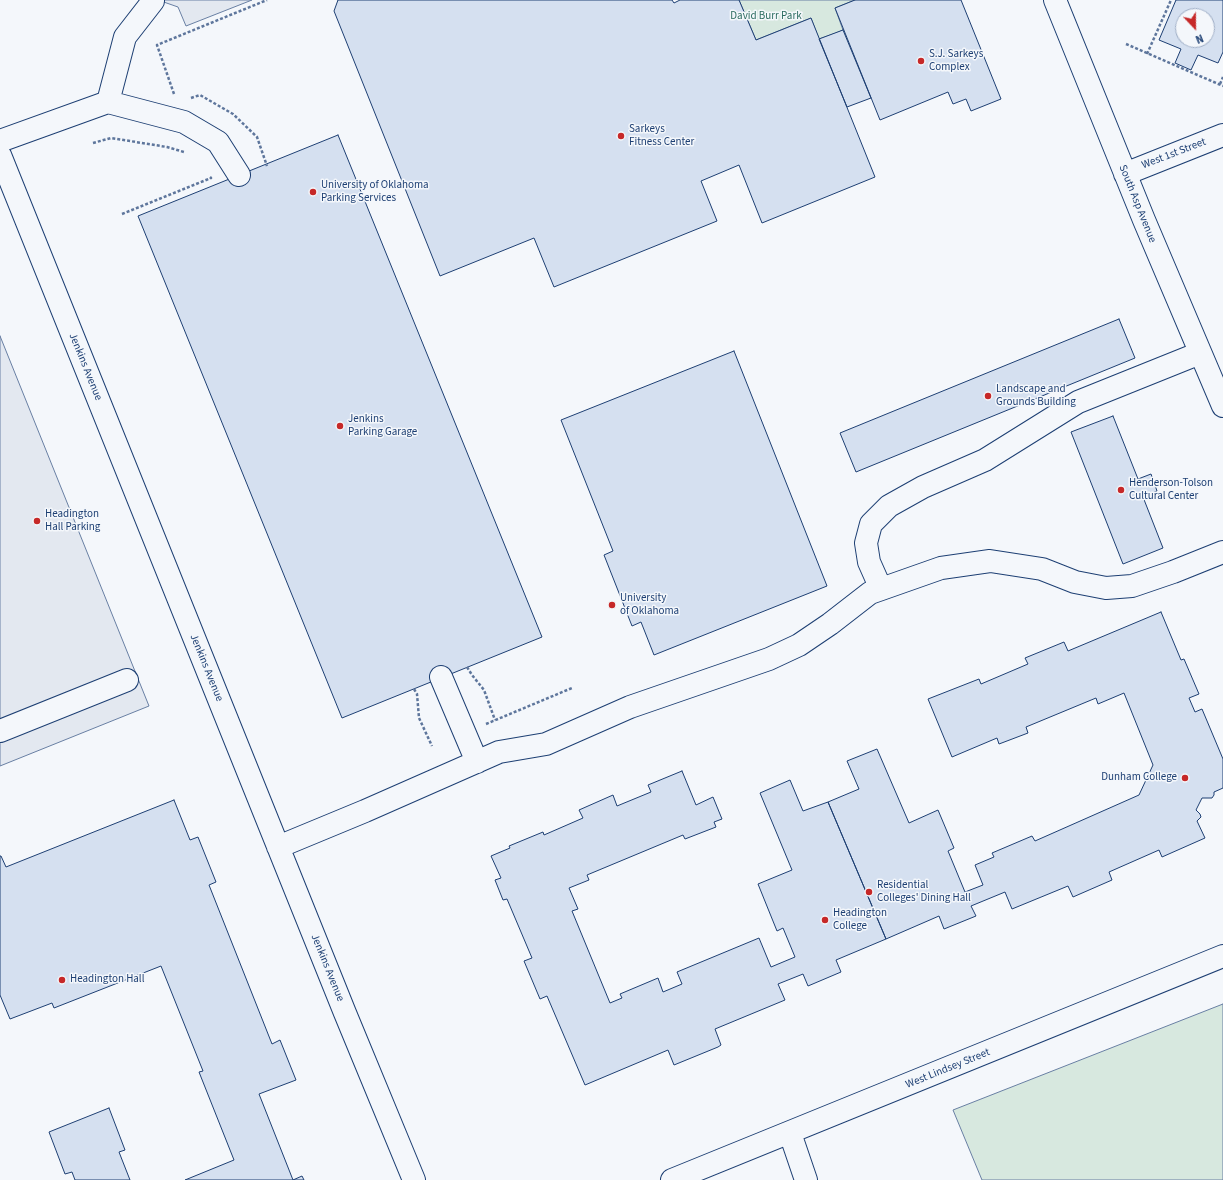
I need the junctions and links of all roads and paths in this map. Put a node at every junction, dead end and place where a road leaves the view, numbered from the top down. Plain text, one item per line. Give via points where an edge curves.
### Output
1 (267, 0) edge
2 (1055, 0) edge
3 (1171, 0) edge
4 (153, 1) dead end
5 (1126, 44) dead end
6 (1147, 54) junction
7 (1223, 77) edge
8 (1221, 85) edge
9 (175, 97) dead end
10 (188, 99) dead end
11 (108, 102) junction
12 (1223, 135) edge
13 (0, 141) edge
14 (93, 143) dead end
15 (189, 153) dead end
16 (0, 155) edge
17 (267, 166) dead end
18 (206, 172) dead end
19 (1125, 174) junction
20 (239, 175) dead end
21 (122, 214) dead end
22 (1200, 353) junction
23 (1223, 406) edge
24 (1223, 552) edge
25 (881, 589) junction
26 (468, 667) dead end
27 (441, 677) dead end
28 (127, 680) dead end
29 (414, 688) dead end
30 (572, 688) dead end
31 (495, 720) junction
32 (484, 725) dead end
33 (0, 731) edge
34 (432, 746) dead end
35 (477, 762) junction
36 (278, 847) junction
37 (1223, 956) edge
38 (790, 1133) junction
39 (414, 1180) edge
40 (672, 1180) edge
41 (806, 1180) edge

1 - 9 path via 157,45
2 - 19 street, South Asp Avenue
3 - 6 path
4 - 11 street via 125,37
5 - 6 path
6 - 8 path
7 - 8 path
10 - 17 path via 200,95 233,114 257,137
11 - 13 street
11 - 20 street via 184,122 218,142
12 - 19 street, West 1st Street
14 - 15 path via 111,138
16 - 36 street, Jenkins Avenue
18 - 21 path via 211,178
19 - 22 street, South Asp Avenue
22 - 23 street, South Asp Avenue
22 - 25 street via 1078,402 984,460 922,487 889,506 871,524 866,543 869,562
24 - 25 street via 1132,586 1106,588 1075,582 1042,569 990,561 941,568
25 - 35 street via 870,593 799,645 769,659 630,707 546,744 499,752
26 - 31 path via 484,690
27 - 35 street
28 - 33 street
29 - 34 path via 419,718
30 - 31 path
31 - 32 path
35 - 36 street
36 - 39 street, Jenkins Avenue
37 - 38 street, West Lindsey Street
38 - 40 street, West Lindsey Street
38 - 41 street

